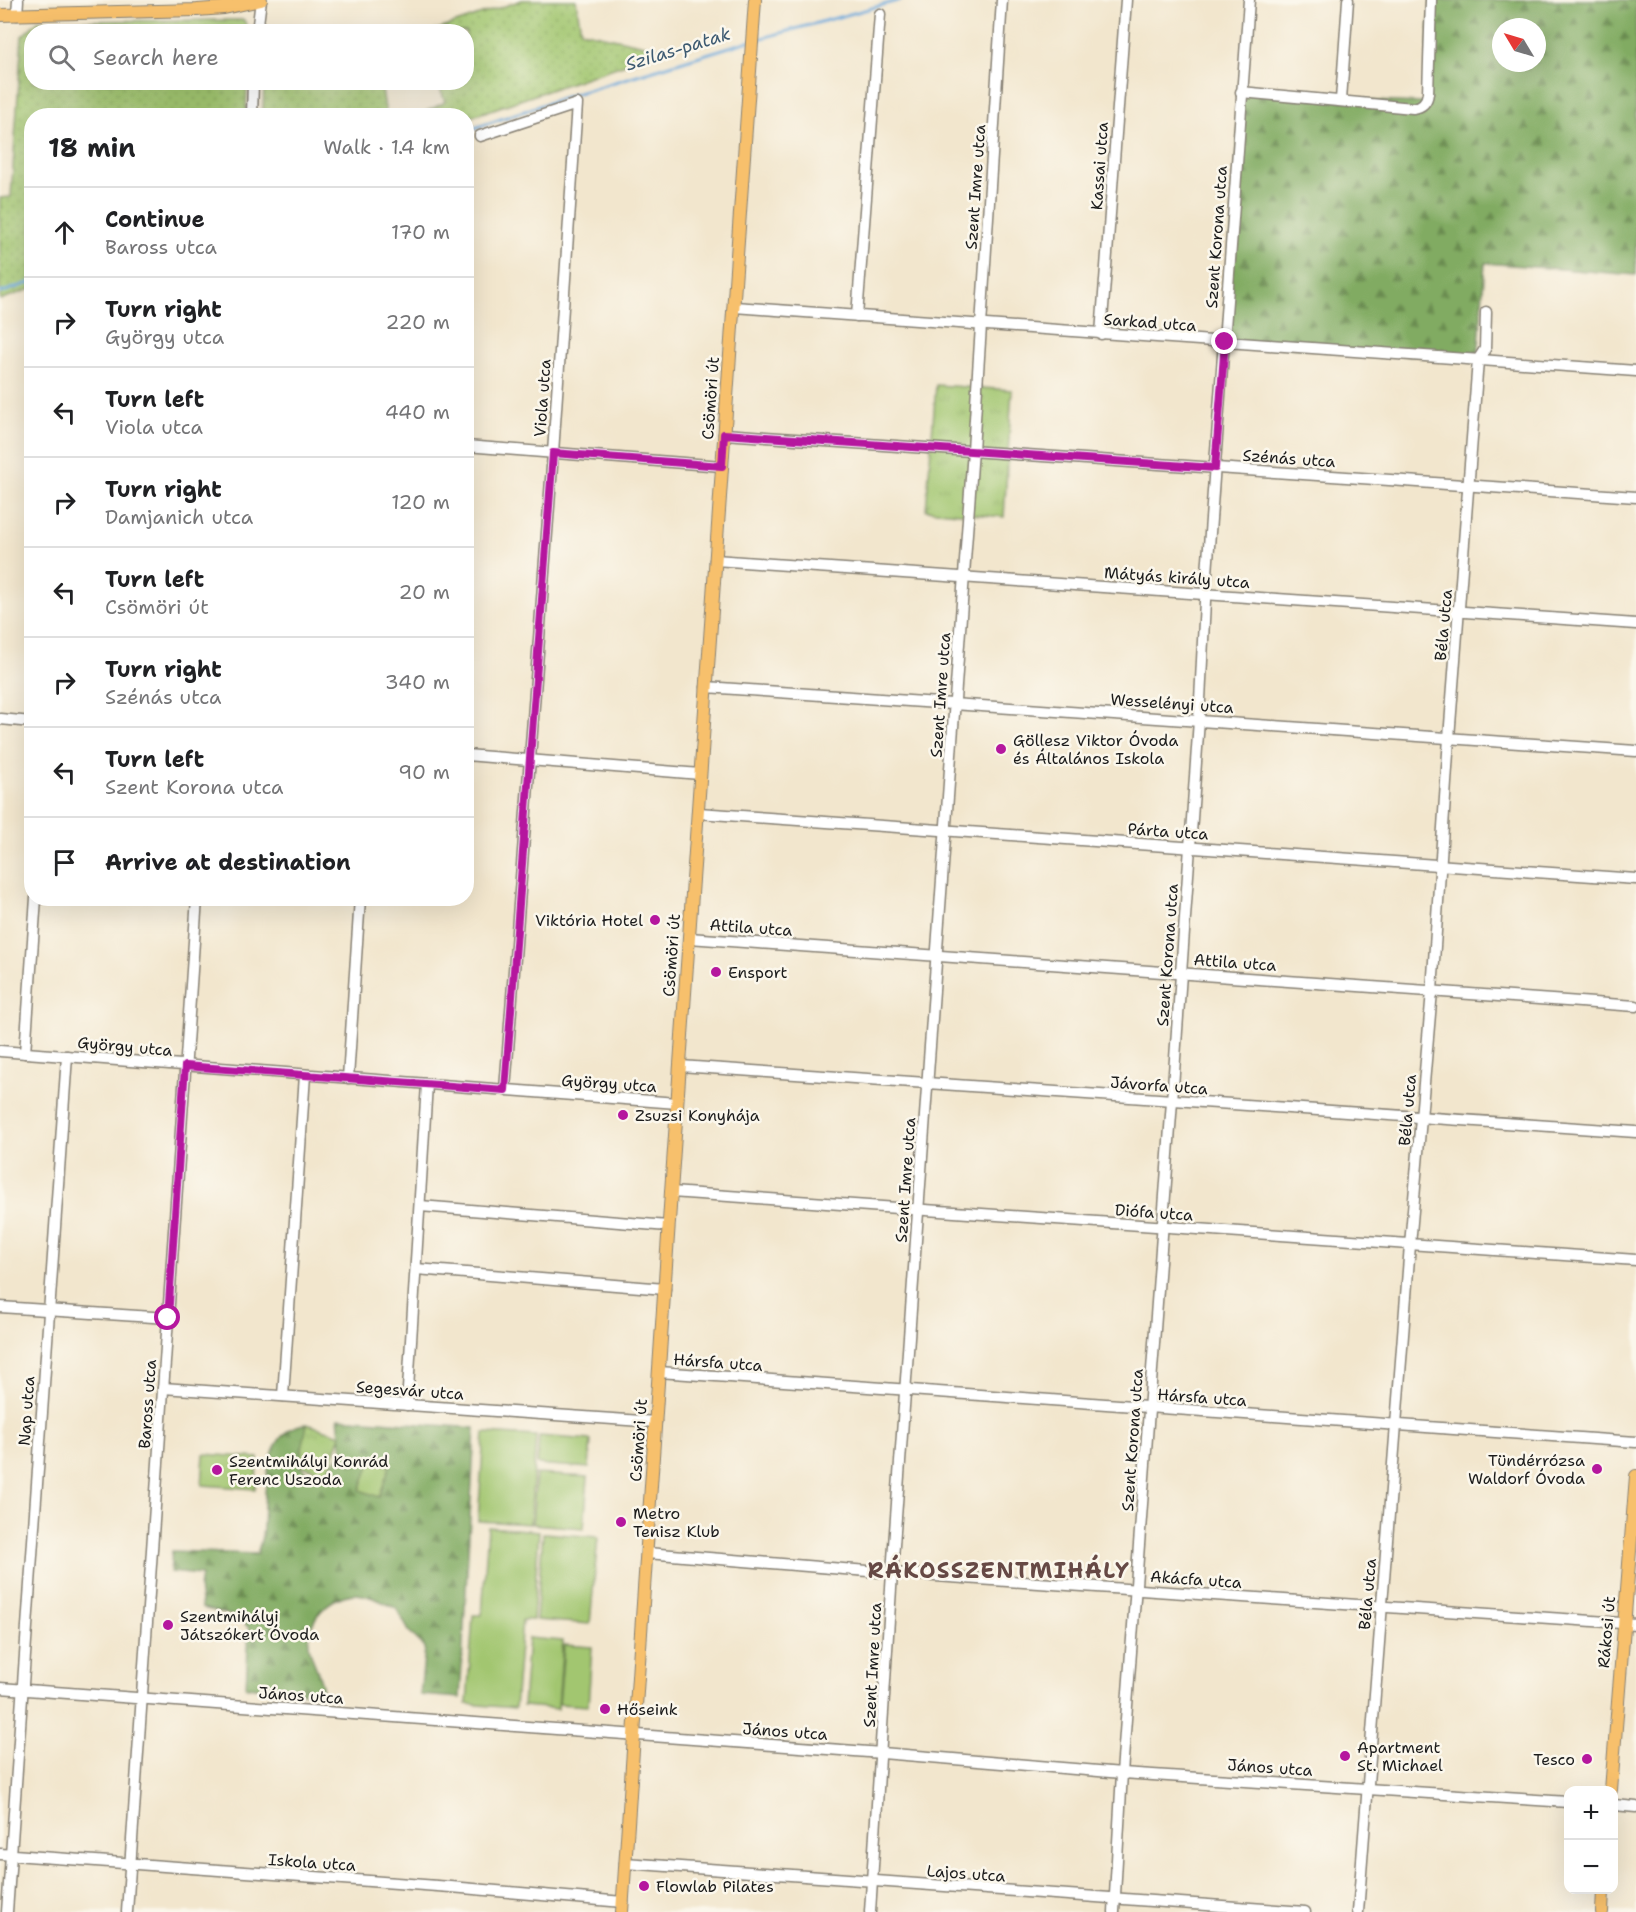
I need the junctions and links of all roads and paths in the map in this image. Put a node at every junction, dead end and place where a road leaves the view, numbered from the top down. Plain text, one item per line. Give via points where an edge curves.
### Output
1 (18, 0) edge
2 (261, 0) edge
3 (755, 0) edge
4 (1002, 0) edge
5 (1126, 0) edge
6 (1249, 0) edge
7 (1348, 0) edge
8 (1431, 0) edge
9 (0, 15) edge
10 (17, 15) junction
11 (880, 15) dead end
12 (258, 24) edge
13 (253, 90) edge
14 (1241, 92) junction
15 (1341, 100) junction
16 (252, 108) edge
17 (480, 136) dead end
18 (734, 307) junction
19 (1486, 312) dead end
20 (857, 316) junction
21 (981, 325) junction
22 (1101, 334) junction
23 (1225, 342) junction
24 (1478, 360) junction
25 (1636, 371) edge
26 (724, 434) junction
27 (474, 447) edge
28 (973, 450) junction
29 (553, 453) junction
30 (722, 466) junction
31 (1215, 468) junction
32 (1468, 485) junction
33 (1636, 497) edge
34 (715, 560) junction
35 (963, 577) junction
36 (1205, 594) junction
37 (1460, 612) junction
38 (1636, 624) edge
39 (706, 687) junction
40 (954, 703) junction
41 (0, 719) edge
42 (1198, 720) junction
43 (24, 721) edge
44 (1449, 738) junction
45 (1636, 750) edge
46 (474, 756) edge
47 (531, 760) junction
48 (700, 774) junction
49 (698, 813) junction
50 (946, 831) junction
51 (1190, 848) junction
52 (1441, 865) junction
53 (1636, 879) edge
54 (35, 906) edge
55 (196, 906) edge
56 (359, 906) edge
57 (689, 938) junction
58 (937, 956) junction
59 (1181, 973) junction
60 (1432, 991) junction
61 (1636, 1006) edge
62 (0, 1051) edge
63 (25, 1053) junction
64 (67, 1056) junction
65 (185, 1066) junction
66 (680, 1066) junction
67 (305, 1075) junction
68 (348, 1078) junction
69 (427, 1084) junction
70 (927, 1084) junction
71 (505, 1090) junction
72 (1172, 1101) junction
73 (677, 1103) junction
74 (1422, 1118) junction
75 (1636, 1132) edge
76 (671, 1192) junction
77 (420, 1206) junction
78 (918, 1210) junction
79 (669, 1226) junction
80 (1162, 1227) junction
81 (1410, 1245) junction
82 (1636, 1260) edge
83 (416, 1269) junction
84 (665, 1289) junction
85 (0, 1307) edge
86 (48, 1311) junction
87 (168, 1318) junction
88 (659, 1372) junction
89 (163, 1388) junction
90 (906, 1390) junction
91 (284, 1396) junction
92 (406, 1405) junction
93 (1149, 1408) junction
94 (656, 1422) junction
95 (1396, 1425) junction
96 (1636, 1442) edge
97 (1636, 1476) edge
98 (647, 1553) junction
99 (892, 1573) junction
100 (1137, 1590) junction
101 (1381, 1607) junction
102 (1630, 1624) edge
103 (0, 1688) edge
104 (22, 1690) junction
105 (142, 1699) junction
106 (635, 1735) junction
107 (882, 1753) junction
108 (1122, 1773) junction
109 (1612, 1786) edge
110 (1366, 1788) junction
111 (1564, 1802) edge
112 (1618, 1805) edge
113 (1636, 1807) edge
114 (5, 1855) edge
115 (626, 1863) junction
116 (130, 1864) junction
117 (872, 1880) junction
118 (1603, 1894) edge
119 (1115, 1899) junction
120 (622, 1907) edge
121 (7, 1912) edge
122 (127, 1912) edge
123 (870, 1912) edge
124 (1114, 1912) edge
125 (1305, 1912) edge
126 (1358, 1912) edge
127 (1602, 1912) edge

1 - 10 street
2 - 10 main road via 198,10
2 - 12 street
3 - 18 main road, Csömöri út
4 - 21 street, Szent Imre utca
5 - 22 street, Kassai utca
6 - 14 street, Szent Korona utca
7 - 15 street
8 - 15 street via 1428,93 1424,103 1413,108
9 - 10 main road
11 - 20 street
13 - 16 street
14 - 15 street
14 - 23 street, Szent Korona utca
17 - 29 street, Viola utca via 577,104
18 - 20 street, Sarkad utca
18 - 26 main road, Csömöri út
19 - 24 street, Béla utca via 1485,349
20 - 21 street, Sarkad utca
21 - 22 street, Sarkad utca
21 - 28 street, Szent Imre utca
22 - 23 street, Sarkad utca
23 - 24 street, Sarkad utca
23 - 31 street, Szent Korona utca
24 - 25 street, Sarkad utca
24 - 32 street, Béla utca
26 - 28 street, Szénás utca
26 - 30 main road, Csömöri út
27 - 29 street
28 - 31 street, Szénás utca
28 - 35 street, Szent Imre utca
29 - 30 street
29 - 47 street, Viola utca
30 - 34 main road, Csömöri út
31 - 32 street, Szénás utca
31 - 36 street, Szent Korona utca
32 - 33 street, Szénás utca
32 - 37 street, Béla utca
34 - 35 street, Mátyás király utca
34 - 39 main road, Csömöri út
35 - 36 street, Mátyás király utca
35 - 40 street, Szent Imre utca
36 - 37 street, Mátyás király utca
36 - 42 street, Szent Korona utca
37 - 38 street, Mátyás király utca
37 - 44 street, Béla utca
39 - 40 street, Wesselényi utca
39 - 48 main road, Csömöri út
40 - 42 street, Wesselényi utca
40 - 50 street, Szent Imre utca
41 - 43 street
42 - 44 street, Wesselényi utca
42 - 51 street, Szent Korona utca
44 - 45 street, Wesselényi utca
44 - 52 street, Béla utca
46 - 47 street
47 - 48 street
47 - 71 street, Viola utca
48 - 49 main road, Csömöri út
49 - 50 street, Párta utca
49 - 57 main road, Csömöri út
50 - 51 street, Párta utca
50 - 58 street, Szent Imre utca
51 - 52 street, Párta utca
51 - 59 street, Szent Korona utca
52 - 53 street, Párta utca
52 - 60 street, Béla utca
54 - 63 street
55 - 65 street, Baross utca
56 - 68 street
57 - 58 street, Attila utca
57 - 66 main road, Csömöri út
58 - 59 street, Attila utca
58 - 70 street, Szent Imre utca
59 - 60 street, Attila utca
59 - 72 street, Szent Korona utca
60 - 61 street, Attila utca
60 - 74 street, Béla utca
62 - 63 street, György utca
63 - 64 street, György utca
64 - 65 street, György utca
64 - 86 street, Nap utca
65 - 67 street, György utca
65 - 87 street, Baross utca
66 - 70 street, Jávorfa utca
66 - 73 main road, Csömöri út
67 - 68 street, György utca
67 - 91 street
68 - 69 street, György utca
69 - 71 street, György utca
69 - 77 street
70 - 72 street, Jávorfa utca
70 - 78 street, Szent Imre utca
71 - 73 street, György utca
72 - 74 street, Jávorfa utca
72 - 80 street, Szent Korona utca
73 - 76 main road, Csömöri út
74 - 75 street, Jávorfa utca
74 - 81 street, Béla utca
76 - 78 street, Diófa utca
76 - 79 main road, Csömöri út
77 - 79 street
77 - 83 street
78 - 80 street, Diófa utca
78 - 90 street, Szent Imre utca
79 - 84 main road, Csömöri út
80 - 81 street, Diófa utca
80 - 93 street, Szent Korona utca
81 - 82 street, Diófa utca
81 - 95 street, Béla utca
83 - 84 street
83 - 92 street
84 - 88 main road, Csömöri út
85 - 86 street
86 - 87 street
86 - 104 street, Nap utca
87 - 89 street, Baross utca
88 - 90 street, Hársfa utca
88 - 94 main road, Csömöri út
89 - 91 street, Segesvár utca
89 - 105 street, Baross utca
90 - 93 street, Hársfa utca
90 - 99 street, Szent Imre utca
91 - 92 street, Segesvár utca
92 - 94 street, Segesvár utca
93 - 95 street, Hársfa utca
93 - 100 street, Szent Korona utca
94 - 98 main road, Csömöri út
95 - 96 street, Hársfa utca
95 - 101 street, Béla utca
97 - 102 main road, Rákosi út
98 - 99 street, Akácfa utca
98 - 106 main road, Csömöri út
99 - 100 street, Akácfa utca
99 - 107 street, Szent Imre utca
100 - 101 street, Akácfa utca
100 - 108 street, Szent Korona utca
101 - 102 street, Akácfa utca
101 - 110 street, Béla utca
102 - 109 main road, Rákosi út
103 - 104 street, János utca
104 - 105 street, János utca
104 - 114 street, Nap utca
105 - 106 street, János utca
105 - 116 street, Baross utca
106 - 107 street, János utca
106 - 115 main road, Csömöri út
107 - 108 street, János utca
107 - 117 street, Szent Imre utca
108 - 110 street, János utca
108 - 119 street, Szent Korona utca
110 - 111 street, János utca
110 - 126 street, Béla utca
112 - 113 street
114 - 116 street, Iskola utca
114 - 121 street, Nap utca
115 - 117 street, Lajos utca
115 - 120 main road, Csömöri út
116 - 120 street, Iskola utca via 451,1887
116 - 122 street, Baross utca
117 - 119 street, Lajos utca
117 - 123 street, Szent Imre utca
118 - 127 main road
119 - 124 street, Szent Korona utca
119 - 125 street, Lajos utca

